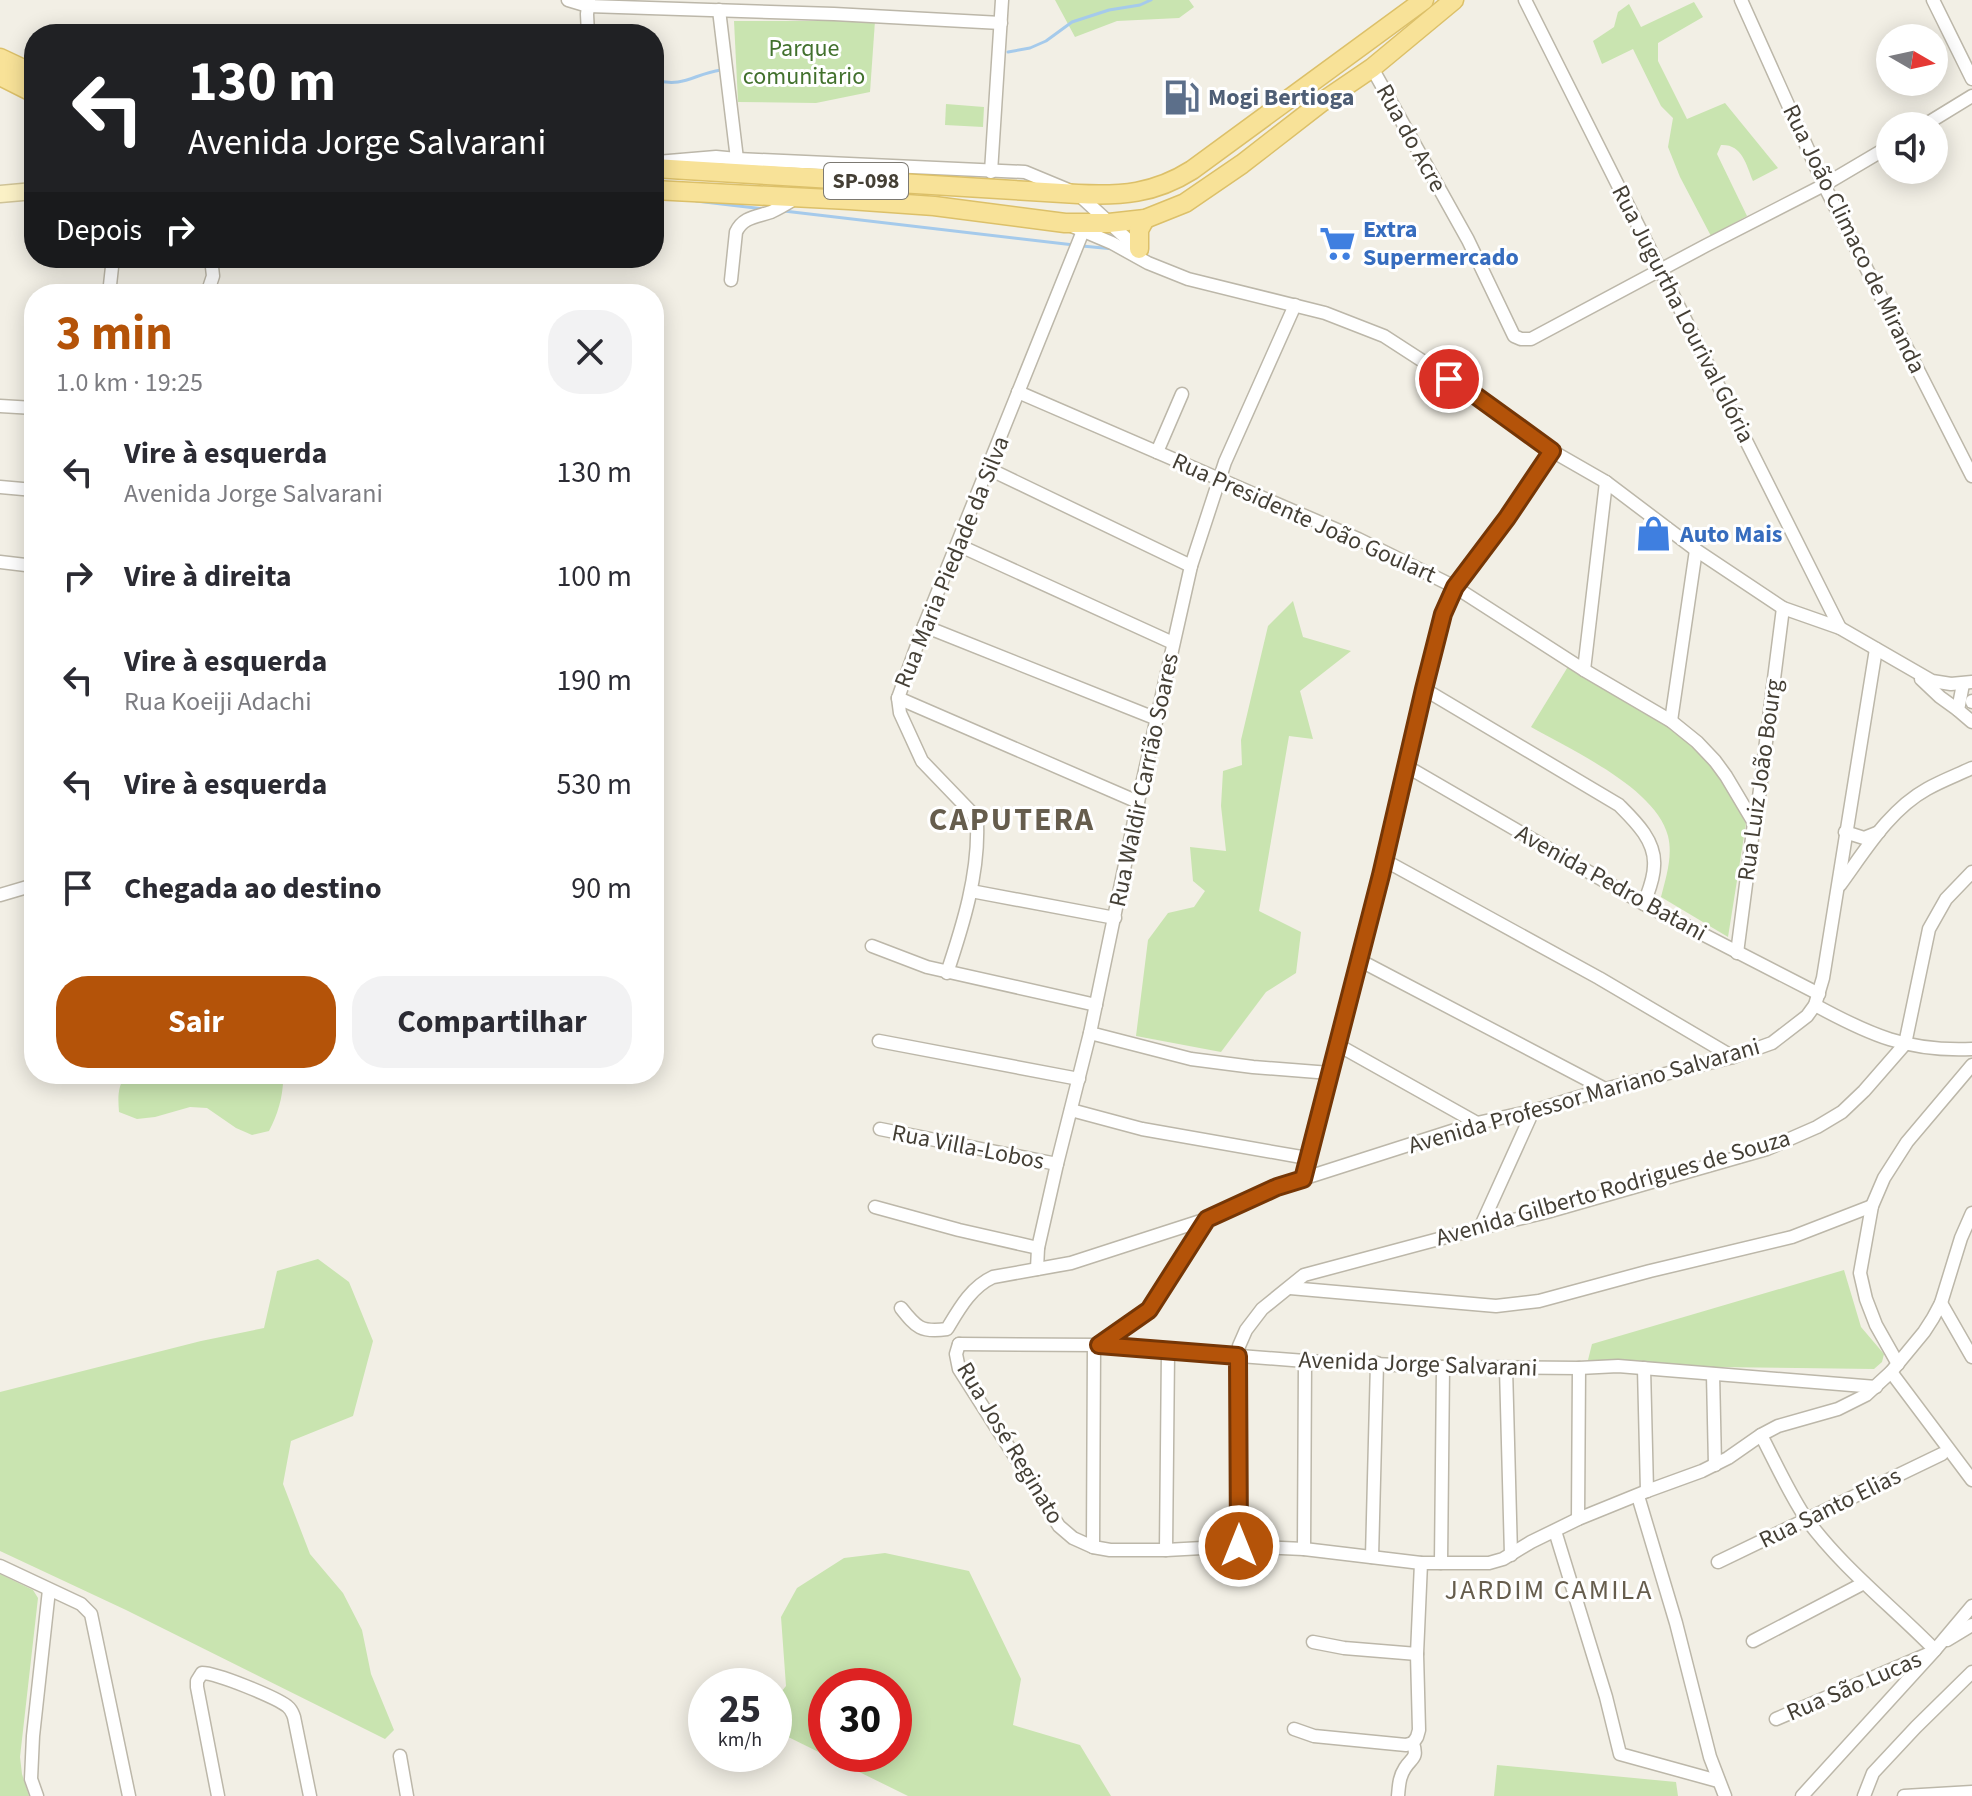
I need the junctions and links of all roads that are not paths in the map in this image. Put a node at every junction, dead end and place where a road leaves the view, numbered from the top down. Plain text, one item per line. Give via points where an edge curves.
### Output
1 (568, 0) edge
2 (1002, 0) edge
3 (1454, 0) edge
4 (1525, 0) edge
5 (1741, 0) edge
6 (1933, 0) edge
7 (589, 3) edge
8 (1414, 3) edge
9 (784, 6) edge
10 (719, 10) junction
11 (1001, 23) junction
12 (588, 24) edge
13 (0, 58) edge
14 (1372, 68) junction
15 (24, 69) edge
16 (0, 76) edge
17 (1972, 79) edge
18 (24, 88) edge
19 (1972, 96) edge
20 (1946, 112) edge
21 (1238, 137) junction
22 (1876, 154) edge
23 (737, 159) junction
24 (664, 164) edge
25 (1242, 164) junction
26 (664, 166) edge
27 (991, 172) junction
28 (1824, 185) junction
29 (664, 191) edge
30 (24, 192) edge
31 (0, 194) edge
32 (1078, 194) junction
33 (796, 198) junction
34 (1145, 219) junction
35 (1109, 223) junction
36 (1074, 227) junction
37 (1144, 256) junction
38 (1661, 270) junction
39 (731, 280) dead end
40 (1295, 305) junction
41 (1018, 392) junction
42 (1182, 394) dead end
43 (0, 406) edge
44 (24, 407) edge
45 (1552, 451) junction
46 (1157, 452) junction
47 (989, 469) junction
48 (1972, 476) edge
49 (1219, 480) junction
50 (1606, 482) junction
51 (0, 487) edge
52 (24, 489) edge
53 (958, 545) junction
54 (1696, 550) junction
55 (0, 562) edge
56 (24, 565) edge
57 (1191, 566) junction
58 (1455, 587) junction
59 (1783, 608) junction
60 (924, 626) junction
61 (1840, 628) junction
62 (1173, 643) junction
63 (1876, 649) junction
64 (1584, 670) junction
65 (1914, 671) junction
66 (1967, 683) edge
67 (1424, 689) junction
68 (898, 698) junction
69 (1958, 710) junction
70 (1157, 719) junction
71 (1671, 721) junction
72 (1972, 722) edge
73 (1406, 766) junction
74 (1972, 768) edge
75 (1138, 802) junction
76 (1754, 823) junction
77 (1845, 832) junction
78 (1879, 832) junction
79 (1384, 860) junction
80 (1972, 872) edge
81 (24, 888) edge
82 (1837, 889) junction
83 (971, 891) junction
84 (0, 895) edge
85 (1644, 904) junction
86 (1115, 918) junction
87 (872, 946) dead end
88 (1737, 953) junction
89 (1359, 960) junction
90 (947, 973) junction
91 (1817, 1000) junction
92 (1096, 1005) junction
93 (1090, 1033) junction
94 (879, 1041) dead end
95 (1905, 1044) junction
96 (1338, 1045) junction
97 (1972, 1049) edge
98 (1733, 1057) junction
99 (1972, 1065) edge
100 (1330, 1073) junction
101 (1079, 1079) junction
102 (1605, 1089) junction
103 (1071, 1110) junction
104 (1533, 1111) junction
105 (1477, 1123) junction
106 (880, 1129) dead end
107 (1307, 1158) junction
108 (1057, 1164) junction
109 (1303, 1179) junction
110 (1872, 1206) junction
111 (875, 1207) dead end
112 (1972, 1213) edge
113 (1207, 1219) junction
114 (1480, 1228) junction
115 (1038, 1248) junction
116 (1037, 1269) junction
117 (1290, 1288) junction
118 (1941, 1303) junction
119 (901, 1308) dead end
120 (947, 1329) junction
121 (959, 1344) junction
122 (1096, 1345) junction
123 (1168, 1351) junction
124 (1238, 1356) junction
125 (1972, 1357) edge
126 (1305, 1361) junction
127 (1377, 1363) junction
128 (1443, 1367) junction
129 (1506, 1368) junction
130 (1579, 1368) junction
131 (1644, 1368) junction
132 (1894, 1368) junction
133 (1713, 1374) junction
134 (1876, 1387) junction
135 (1761, 1435) junction
136 (1942, 1454) dead end
137 (1715, 1465) junction
138 (1972, 1480) edge
139 (1643, 1494) junction
140 (1578, 1519) junction
141 (1806, 1519) junction
142 (1555, 1531) junction
143 (1239, 1546) junction
144 (1093, 1547) junction
145 (1304, 1549) junction
146 (1166, 1550) junction
147 (1511, 1555) junction
148 (1372, 1557) junction
149 (1718, 1562) dead end
150 (1421, 1563) junction
151 (1441, 1563) junction
152 (0, 1566) edge
153 (1864, 1583) junction
154 (49, 1590) junction
155 (1972, 1606) edge
156 (1972, 1625) edge
157 (1753, 1641) dead end
158 (1313, 1642) dead end
159 (1935, 1649) junction
160 (1417, 1654) junction
161 (1972, 1672) edge
162 (1776, 1719) dead end
163 (1294, 1729) dead end
164 (1413, 1743) junction
165 (400, 1756) dead end
166 (1718, 1781) junction
167 (1972, 1792) edge
168 (1944, 1795) edge
169 (37, 1796) edge
170 (129, 1796) edge
171 (218, 1796) edge
172 (310, 1796) edge
173 (407, 1796) edge
174 (1398, 1796) edge
175 (1725, 1796) edge
176 (1802, 1796) edge
177 (1864, 1796) edge
178 (1904, 1796) edge

1 - 7 street
2 - 11 street
3 - 14 main road, SP-098
4 - 38 street, Rua Jugurtha Lourival Glória
5 - 28 street, Rua João Climaco de Miranda
6 - 17 street
7 - 10 street
7 - 12 street
8 - 21 main road, SP-098
9 - 10 street
9 - 11 street
10 - 23 street
11 - 27 street
13 - 15 main road
14 - 25 main road, SP-098
14 - 38 street, Rua do Acre via 1468,240 1514,336 1531,339
16 - 18 main road
19 - 20 street
21 - 25 main road via 1250,144
21 - 32 main road, SP-098 via 1173,182 1138,192
22 - 28 street
23 - 24 street
23 - 27 street
25 - 34 main road, SP-098 via 1185,203
26 - 32 main road, SP-098
27 - 32 street via 1025,172
28 - 38 street
28 - 48 street, Rua João Climaco de Miranda
29 - 33 main road, SP-098
30 - 31 street
32 - 35 street
33 - 36 main road, SP-098 via 934,206
33 - 39 street via 738,227
34 - 35 main road, SP-098
34 - 37 main road via 1139,230
35 - 36 main road, SP-098
35 - 37 street
36 - 37 street
36 - 41 street, Rua Maria Piedade da Silva
37 - 40 street via 1188,279
38 - 61 street, Rua Jugurtha Lourival Glória
40 - 45 street via 1384,336
40 - 49 street, Rua Waldir Carrião Soares
41 - 46 street, Rua Presidente João Goulart
41 - 47 street, Rua Maria Piedade da Silva
42 - 46 street
43 - 44 street
45 - 50 street
45 - 58 street
46 - 49 street, Rua Presidente João Goulart
47 - 53 street, Rua Maria Piedade da Silva
47 - 57 street
49 - 57 street, Rua Waldir Carrião Soares
49 - 58 street, Rua Presidente João Goulart
50 - 54 street
50 - 64 street
51 - 52 street
53 - 60 street, Rua Maria Piedade da Silva
53 - 62 street
54 - 59 street
54 - 71 street
55 - 56 street
57 - 62 street, Rua Waldir Carrião Soares
58 - 64 street, Rua Presidente João Goulart
58 - 67 street
59 - 61 street
59 - 76 street, Rua Luiz João Bourg
60 - 68 street, Rua Maria Piedade da Silva
60 - 70 street
61 - 63 street
62 - 70 street, Rua Waldir Carrião Soares
63 - 65 street
63 - 77 street
64 - 71 street, Rua Presidente João Goulart
65 - 66 street via 1937,682
65 - 69 street
66 - 69 street
67 - 73 street
67 - 85 street via 1619,805 1644,832 1655,862
68 - 75 street
68 - 83 street, Rua Maria Piedade da Silva via 922,761 977,824
69 - 72 street
70 - 75 street, Rua Waldir Carrião Soares
71 - 76 street, Rua Presidente João Goulart via 1715,761
73 - 79 street
73 - 85 street, Avenida Pedro Batani
74 - 78 street via 1926,789
75 - 86 street, Rua Waldir Carrião Soares
76 - 88 street, Rua Luiz João Bourg
77 - 78 street via 1864,838
77 - 82 street
78 - 82 street
79 - 89 street
79 - 98 street
80 - 95 street, Avenida Gilberto Rodrigues de Souza via 1946,899 1929,929
81 - 84 street
82 - 91 street
83 - 86 street
83 - 90 street, Rua Maria Piedade da Silva
85 - 88 street, Avenida Pedro Batani
86 - 92 street, Rua Waldir Carrião Soares
87 - 90 street
88 - 91 street, Avenida Pedro Batani
89 - 96 street
89 - 102 street
90 - 92 street
91 - 95 street, Avenida Pedro Batani via 1871,1034
91 - 98 street, Avenida Professor Mariano Salvarani via 1807,1016 1772,1043
92 - 93 street, Rua Waldir Carrião Soares
93 - 100 street via 1191,1059
93 - 101 street, Rua Waldir Carrião Soares
94 - 101 street
95 - 97 street, Avenida Pedro Batani
95 - 114 street, Avenida Gilberto Rodrigues de Souza via 1842,1112 1767,1149
96 - 100 street
96 - 105 street
98 - 102 street, Avenida Professor Mariano Salvarani
99 - 110 street via 1907,1142
100 - 107 street
101 - 103 street, Rua Waldir Carrião Soares
102 - 104 street, Avenida Professor Mariano Salvarani
103 - 107 street via 1142,1129
103 - 108 street, Rua Waldir Carrião Soares
104 - 105 street, Avenida Professor Mariano Salvarani
104 - 114 street
105 - 109 street, Avenida Professor Mariano Salvarani
106 - 108 street, Rua Villa-Lobos
107 - 109 street
108 - 115 street, Rua Waldir Carrião Soares
109 - 113 street, Avenida Professor Mariano Salvarani
110 - 117 street via 1792,1237 1513,1305
110 - 132 street via 1860,1273
111 - 115 street
112 - 118 street, Rua José Reginato
113 - 116 street, Avenida Professor Mariano Salvarani
113 - 122 street via 1149,1310
114 - 117 street, Avenida Gilberto Rodrigues de Souza via 1306,1274
115 - 116 street, Rua Waldir Carrião Soares
116 - 120 street, Avenida Professor Mariano Salvarani via 984,1281
117 - 124 street, Avenida Gilberto Rodrigues de Souza via 1262,1309 1246,1330
118 - 125 street
118 - 132 street, Rua José Reginato
119 - 120 street via 920,1328
120 - 121 street
121 - 122 street, Avenida Jorge Salvarani
121 - 144 street, Rua José Reginato via 959,1369 1059,1526
122 - 123 street, Avenida Jorge Salvarani
122 - 144 street
123 - 124 street, Avenida Jorge Salvarani
123 - 146 street
124 - 126 street, Avenida Jorge Salvarani
124 - 143 street
126 - 127 street, Avenida Jorge Salvarani
126 - 145 street
127 - 128 street, Avenida Jorge Salvarani
127 - 148 street
128 - 129 street, Avenida Jorge Salvarani
128 - 151 street
129 - 130 street, Avenida Jorge Salvarani
129 - 147 street
130 - 131 street, Avenida Jorge Salvarani
130 - 140 street
131 - 133 street, Avenida Jorge Salvarani
131 - 139 street
132 - 134 street, Rua José Reginato
132 - 138 street
133 - 134 street, Avenida Jorge Salvarani
133 - 137 street
134 - 135 street, Rua José Reginato via 1838,1409
135 - 137 street, Rua José Reginato
135 - 141 street
136 - 141 street, Rua Santo Elias
137 - 139 street, Rua José Reginato
139 - 140 street, Rua José Reginato
139 - 166 street
140 - 142 street, Rua José Reginato
141 - 149 street, Rua Santo Elias
141 - 153 street
142 - 147 street, Rua José Reginato
142 - 166 street via 1620,1754
143 - 145 street, Rua José Reginato
143 - 146 street, Rua José Reginato
144 - 146 street, Rua José Reginato
145 - 148 street, Rua José Reginato
147 - 151 street, Rua José Reginato via 1489,1563
148 - 150 street, Rua José Reginato
150 - 151 street, Rua José Reginato
150 - 160 street
152 - 154 street
153 - 157 street
153 - 159 street
154 - 169 street via 33,1736 31,1779
154 - 170 street via 89,1609 94,1621
155 - 159 street
156 - 159 street
158 - 160 street
159 - 162 street, Rua São Lucas
159 - 176 street
160 - 164 street via 1419,1730
161 - 177 street via 1873,1773
163 - 164 street via 1314,1736
164 - 174 street via 1414,1758 1400,1780
165 - 173 street
166 - 175 street
167 - 168 street
168 - 178 street
171 - 172 street via 197,1687 202,1673 289,1708

